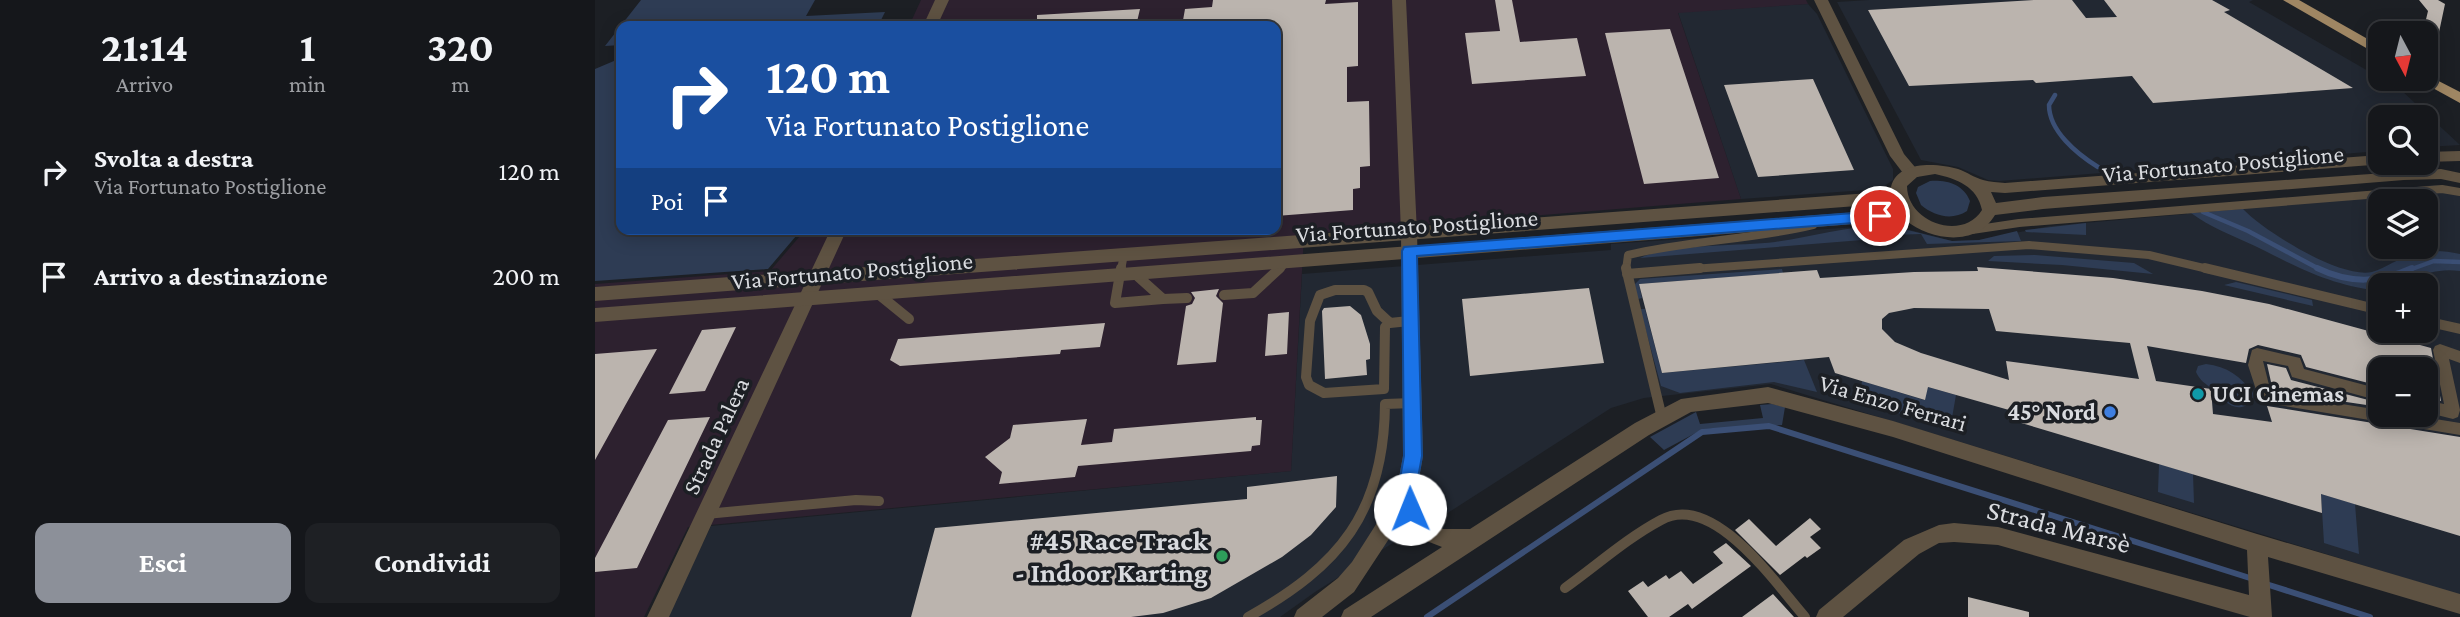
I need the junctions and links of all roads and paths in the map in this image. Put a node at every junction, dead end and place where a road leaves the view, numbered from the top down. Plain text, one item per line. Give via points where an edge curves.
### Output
1 (942, 0) edge
2 (1399, 0) edge
3 (1821, 0) edge
4 (2290, 0) edge
5 (2308, 0) edge
6 (932, 21) edge
7 (2368, 33) edge
8 (2368, 45) edge
9 (2438, 72) edge
10 (2438, 85) edge
11 (2460, 85) edge
12 (2460, 97) edge
13 (2460, 156) edge
14 (2438, 157) edge
15 (2368, 161) edge
16 (1912, 173) junction
17 (2460, 178) edge
18 (1977, 185) junction
19 (1898, 191) junction
20 (2460, 192) edge
21 (1990, 210) junction
22 (1909, 214) junction
23 (1836, 219) junction
24 (1968, 230) junction
25 (836, 235) edge
26 (1409, 242) junction
27 (1124, 254) junction
28 (1288, 260) junction
29 (1128, 273) junction
30 (1627, 274) junction
31 (818, 277) junction
32 (877, 293) junction
33 (595, 294) edge
34 (1224, 295) dead end
35 (1187, 298) dead end
36 (808, 299) junction
37 (1163, 299) junction
38 (2368, 307) edge
39 (595, 315) edge
40 (909, 319) dead end
41 (1409, 321) junction
42 (2438, 324) edge
43 (1387, 325) junction
44 (2460, 330) edge
45 (2460, 357) edge
46 (1380, 391) junction
47 (2368, 392) edge
48 (1413, 403) junction
49 (1385, 404) junction
50 (2438, 409) edge
51 (2368, 414) edge
52 (1662, 418) junction
53 (2438, 426) edge
54 (2460, 429) edge
55 (1406, 495) junction
56 (879, 501) dead end
57 (706, 514) junction
58 (1470, 538) junction
59 (2257, 544) junction
60 (1565, 588) dead end
61 (2460, 604) edge
62 (2259, 607) edge
63 (658, 617) edge
64 (1248, 617) edge
65 (1304, 617) edge
66 (1352, 617) edge
67 (1805, 617) edge
68 (1827, 617) edge

1 - 6 street
2 - 26 street
3 - 16 street via 1898,156
4 - 8 main road
5 - 7 main road
9 - 11 main road
10 - 12 main road
13 - 14 street
15 - 18 street, Via Fortunato Postiglione via 2005,188
16 - 18 street via 1935,169
16 - 19 street
17 - 21 street, Via Fortunato Postiglione via 2391,175
18 - 21 street
19 - 22 street
19 - 26 street, Via Fortunato Postiglione via 1870,199
20 - 24 lane via 2442,189
21 - 24 street via 1983,223
22 - 23 street, Via Fortunato Postiglione
22 - 24 street via 1936,229
23 - 26 street, Via Fortunato Postiglione
23 - 30 lane via 1773,235 1637,252 1628,256
25 - 31 street, Strada Palera
26 - 27 street, Via Fortunato Postiglione
26 - 28 street, Via Fortunato Postiglione
26 - 41 street
27 - 29 lane
27 - 31 street, Via Fortunato Postiglione
28 - 29 street, Via Fortunato Postiglione
28 - 34 lane via 1252,293
29 - 32 street, Via Fortunato Postiglione
29 - 37 lane
29 - 37 lane via 1115,303
30 - 38 lane via 2029,245 2149,255
30 - 52 lane
31 - 33 street, Via Fortunato Postiglione
31 - 36 street, Strada Palera
32 - 36 street, Via Fortunato Postiglione
32 - 40 lane
35 - 37 lane
36 - 39 street, Via Fortunato Postiglione
36 - 57 street, Strada Palera
41 - 43 lane
41 - 48 street
42 - 44 lane
43 - 46 lane via 1386,387
43 - 46 lane via 1364,290 1327,291 1312,307 1309,385 1324,393
45 - 50 street via 2440,350 2453,413
46 - 49 lane
47 - 51 street via 2297,373 2295,362 2257,354 2255,365 2265,398
48 - 49 lane
48 - 55 street via 1413,456
49 - 64 lane via 1382,470 1349,536 1309,580
52 - 58 street, Via Enzo Ferrari
52 - 59 street, Via Enzo Ferrari via 1688,405 1768,395 1917,436
53 - 54 street
55 - 58 street via 1415,520 1427,533 1445,541
55 - 65 street via 1353,577
56 - 57 lane
57 - 63 street, Strada Palera
58 - 66 street, Via Enzo Ferrari
59 - 61 street, Via Enzo Ferrari
59 - 62 street
60 - 67 lane via 1662,519 1678,513 1697,514 1729,535
62 - 68 street, Strada Marsè via 1998,536 1964,532 1917,542

